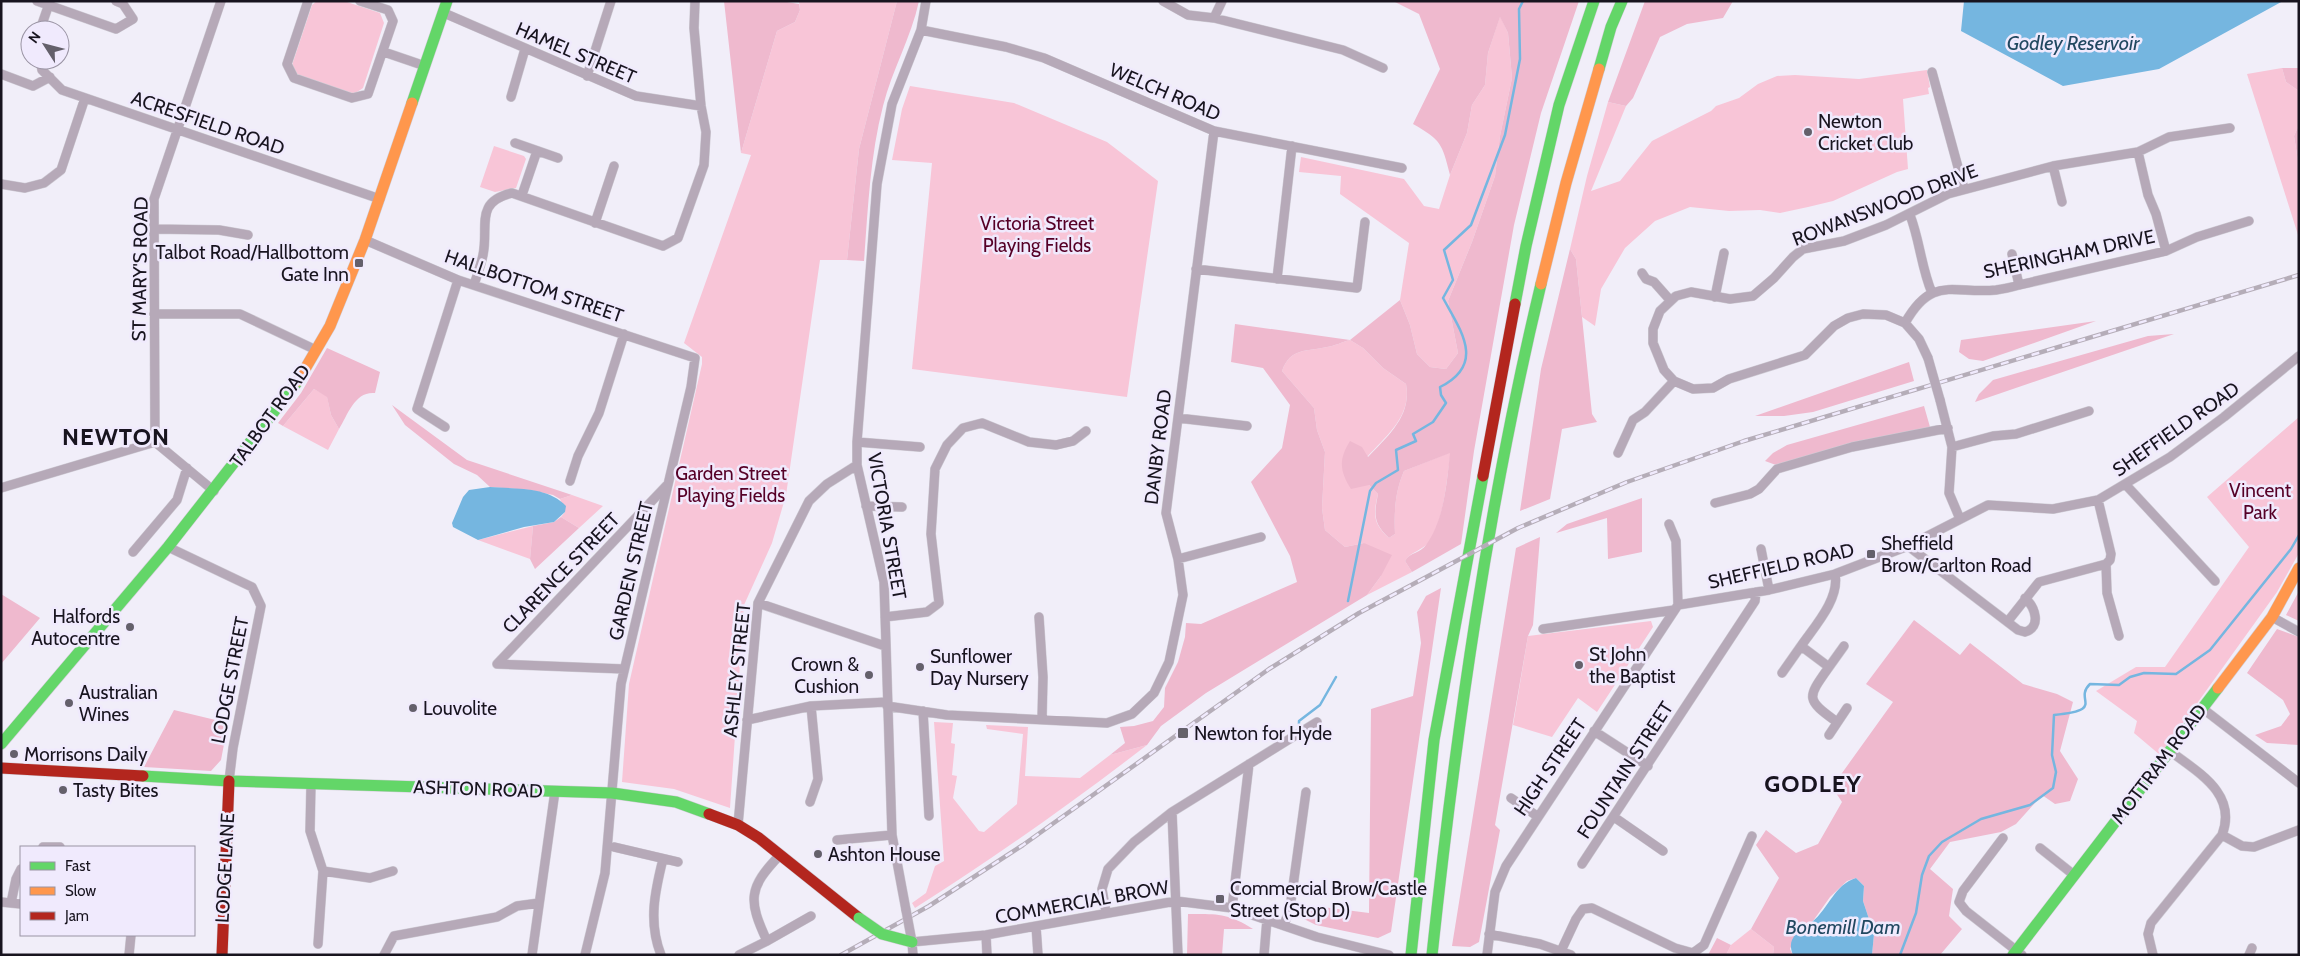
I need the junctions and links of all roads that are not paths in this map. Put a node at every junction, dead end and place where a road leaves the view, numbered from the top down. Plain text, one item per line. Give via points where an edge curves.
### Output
1 (37, 1) edge
2 (116, 1) edge
3 (221, 1) edge
4 (308, 1) edge
5 (360, 1) edge
6 (447, 1) edge
7 (611, 1) edge
8 (695, 1) edge
9 (926, 1) edge
10 (1163, 1) edge
11 (1222, 1) edge
12 (1594, 1) edge
13 (1622, 1) edge
14 (49, 3) edge
15 (444, 13) junction
16 (1214, 18) junction
17 (43, 20) edge
18 (921, 30) junction
19 (525, 49) junction
20 (384, 52) junction
21 (425, 66) junction
22 (1383, 68) dead end
23 (42, 70) edge
24 (1932, 72) dead end
25 (1, 74) edge
26 (587, 76) junction
27 (50, 77) junction
28 (511, 96) dead end
29 (86, 98) junction
30 (701, 106) junction
31 (2230, 128) dead end
32 (178, 130) junction
33 (1214, 131) junction
34 (515, 143) dead end
35 (1292, 146) junction
36 (537, 151) junction
37 (2138, 152) junction
38 (558, 158) dead end
39 (614, 166) dead end
40 (2054, 166) junction
41 (1402, 168) dead end
42 (1, 184) edge
43 (1964, 189) junction
44 (522, 195) junction
45 (380, 199) junction
46 (2062, 202) dead end
47 (1910, 215) junction
48 (2249, 221) dead end
49 (1365, 222) dead end
50 (595, 223) junction
51 (154, 229) junction
52 (248, 235) dead end
53 (365, 240) junction
54 (2166, 251) junction
55 (1724, 253) dead end
56 (2012, 254) dead end
57 (1196, 268) junction
58 (1642, 273) dead end
59 (1278, 279) junction
60 (458, 280) junction
61 (474, 285) junction
62 (2019, 285) junction
63 (1932, 293) junction
64 (1715, 297) junction
65 (1670, 300) junction
66 (154, 314) junction
67 (1905, 323) junction
68 (624, 334) junction
69 (316, 350) junction
70 (2299, 356) edge
71 (694, 358) joint
72 (1674, 381) junction
73 (2089, 411) dead end
74 (1178, 418) junction
75 (1247, 426) dead end
76 (445, 427) dead end
77 (1948, 428) junction
78 (1086, 431) dead end
79 (155, 442) junction
80 (857, 442) junction
81 (920, 447) dead end
82 (1952, 447) junction
83 (1618, 453) dead end
84 (857, 465) junction
85 (187, 468) junction
86 (570, 481) dead end
87 (668, 484) junction
88 (2126, 485) junction
89 (1, 488) edge
90 (214, 491) junction
91 (2098, 500) junction
92 (1715, 503) dead end
93 (866, 506) junction
94 (902, 507) dead end
95 (1960, 519) junction
96 (1669, 524) dead end
97 (1261, 537) dead end
98 (1908, 546) junction
99 (168, 547) junction
100 (1761, 549) dead end
101 (132, 552) dead end
102 (1178, 559) junction
103 (2106, 564) junction
104 (2299, 568) edge
105 (1835, 574) junction
106 (2215, 581) dead end
107 (1769, 590) junction
108 (1756, 592) junction
109 (2025, 598) junction
110 (758, 603) junction
111 (1676, 608) junction
112 (885, 617) junction
113 (1039, 617) dead end
114 (2272, 617) junction
115 (2008, 621) junction
116 (1543, 629) dead end
117 (2299, 632) edge
118 (2119, 636) dead end
119 (886, 646) junction
120 (1800, 646) junction
121 (1844, 646) dead end
122 (1829, 667) junction
123 (624, 669) junction
124 (1782, 673) dead end
125 (887, 704) junction
126 (811, 706) junction
127 (1848, 708) dead end
128 (2202, 708) junction
129 (924, 711) junction
130 (1042, 719) junction
131 (748, 720) junction
132 (1317, 722) dead end
133 (1838, 722) junction
134 (1594, 731) junction
135 (1829, 735) dead end
136 (1, 744) edge
137 (2170, 751) junction
138 (1248, 764) junction
139 (1648, 766) junction
140 (1, 768) edge
141 (230, 781) junction
142 (2299, 783) edge
143 (311, 784) junction
144 (556, 791) junction
145 (1306, 792) dead end
146 (612, 793) junction
147 (1511, 798) dead end
148 (810, 802) dead end
149 (1172, 812) junction
150 (929, 816) dead end
151 (1537, 816) junction
152 (1614, 817) junction
153 (738, 825) junction
154 (2299, 830) edge
155 (2222, 834) junction
156 (892, 835) junction
157 (1752, 836) dead end
158 (2003, 838) dead end
159 (837, 840) dead end
160 (614, 847) dead end
161 (2040, 848) dead end
162 (1663, 851) dead end
163 (780, 855) junction
164 (663, 859) junction
165 (678, 862) dead end
166 (1582, 864) dead end
167 (20, 871) edge
168 (323, 871) junction
169 (393, 871) dead end
170 (2074, 875) junction
171 (1176, 900) junction
172 (1, 902) edge
173 (11, 903) junction
174 (539, 903) junction
175 (20, 904) edge
176 (1232, 908) junction
177 (1106, 912) junction
178 (811, 916) dead end
179 (1267, 919) junction
180 (1284, 924) junction
181 (1036, 926) junction
182 (1489, 934) junction
183 (986, 935) junction
184 (131, 936) edge
185 (767, 941) junction
186 (912, 942) junction
187 (318, 944) dead end
188 (1561, 951) junction
189 (2017, 953) edge
190 (130, 955) edge
191 (222, 955) edge
192 (384, 955) edge
193 (532, 955) edge
194 (585, 955) edge
195 (661, 955) edge
196 (739, 955) edge
197 (913, 955) edge
198 (987, 955) edge
199 (1038, 955) edge
200 (1178, 955) edge
201 (1264, 955) edge
202 (1389, 955) edge
203 (1411, 955) edge
204 (1432, 955) edge
205 (1487, 955) edge
206 (1570, 955) edge
207 (2153, 955) edge

1 - 14 street
2 - 14 street via 123,4 133,19 116,29
3 - 32 street, ST MARY'S ROAD
4 - 20 street via 287,64 294,78 352,98 368,94
5 - 20 street via 388,10 393,21
6 - 15 main road, TALBOT ROAD
7 - 26 street
8 - 30 street via 694,28
9 - 18 street, VICTORIA STREET
10 - 16 street via 1188,15
11 - 16 street
12 - 203 main road via 1559,106 1526,246 1434,740
13 - 204 main road via 1611,27 1560,205 1503,458 1455,746
14 - 17 street
15 - 19 street, HAMEL STREET
15 - 21 main road, TALBOT ROAD
16 - 22 street via 1343,50
18 - 33 street, WELCH ROAD via 1044,58
18 - 80 street, VICTORIA STREET via 892,104 877,184
19 - 26 street, HAMEL STREET
19 - 28 street
20 - 21 street
21 - 45 main road, TALBOT ROAD
23 - 27 street, ACRESFIELD ROAD
24 - 43 street
25 - 27 street via 33,86
26 - 30 street, HAMEL STREET via 636,96
27 - 29 street, ACRESFIELD ROAD via 62,90
29 - 32 street, ACRESFIELD ROAD
29 - 42 street via 61,170 44,183 25,188
30 - 50 street via 706,132 704,165 678,238 663,246
31 - 37 street, ROWANSWOOD DRIVE via 2169,137
32 - 45 street, ACRESFIELD ROAD
32 - 51 street, ST MARY'S ROAD via 154,199
33 - 35 street, WELCH ROAD
33 - 57 street, DANBY ROAD
34 - 36 street
35 - 41 street, WELCH ROAD
35 - 59 street
36 - 38 street
36 - 44 street
37 - 40 street, ROWANSWOOD DRIVE
37 - 54 street
39 - 50 street
40 - 43 street, ROWANSWOOD DRIVE
40 - 46 street
43 - 47 street, ROWANSWOOD DRIVE
44 - 50 street
44 - 61 street via 499,196 488,206 484,219 483,255
45 - 53 main road, TALBOT ROAD
47 - 63 street via 1918,237 1922,268
47 - 64 street, ROWANSWOOD DRIVE via 1844,241 1804,250 1792,257 1753,296
48 - 54 street, SHERINGHAM DRIVE via 2197,237
49 - 59 street via 1357,288
51 - 52 street via 219,230
51 - 66 street, ST MARY'S ROAD
53 - 60 street, HALLBOTTOM STREET
53 - 69 main road, TALBOT ROAD via 330,326
54 - 62 street, SHERINGHAM DRIVE
55 - 64 street
56 - 62 street
57 - 59 street
57 - 74 street, DANBY ROAD
58 - 65 street
60 - 61 street, HALLBOTTOM STREET
60 - 76 street via 417,409
61 - 68 street, HALLBOTTOM STREET
62 - 63 street, SHERINGHAM DRIVE via 1996,290 1958,288
63 - 67 street via 1916,305
64 - 65 street, ROWANSWOOD DRIVE via 1691,292
65 - 72 street via 1656,316 1653,342 1660,364
66 - 69 street via 240,314
66 - 79 street, ST MARY'S ROAD
67 - 72 street via 1879,314 1855,316 1834,326 1805,355 1738,376 1713,388 1693,389
67 - 77 street, bridge via 1919,339 1928,358
68 - 71 street, HALLBOTTOM STREET
68 - 86 street via 599,413
69 - 90 main road, TALBOT ROAD via 292,390
70 - 88 street, SHEFFIELD ROAD via 2224,417
71 - 87 street, GARDEN STREET via 692,387
72 - 83 street via 1645,412 1632,420
73 - 82 street via 2016,434 1993,436
74 - 75 street
74 - 102 street, DANBY ROAD via 1166,513
77 - 82 street
77 - 92 street via 1852,447 1777,469 1750,494
78 - 112 street via 1073,441 1056,445 1029,442 982,423 963,428 947,445 935,469 931,534 939,603 928,612
79 - 85 street
79 - 89 street
80 - 81 street
80 - 84 street, VICTORIA STREET
82 - 95 street via 1949,493
84 - 93 street, VICTORIA STREET
84 - 110 street, ASHLEY STREET via 826,484 809,501
85 - 90 street
85 - 101 street via 177,500
87 - 123 street, GARDEN STREET
87 - 123 street, CLARENCE STREET via 497,664
88 - 91 street, SHEFFIELD ROAD
88 - 106 street
90 - 99 main road, TALBOT ROAD
91 - 95 street, SHEFFIELD ROAD via 2053,509 1988,505
91 - 103 street via 2111,554
93 - 94 street
93 - 112 street, VICTORIA STREET via 884,582
95 - 98 street, SHEFFIELD ROAD
96 - 111 street via 1676,540
97 - 102 street
98 - 105 street, SHEFFIELD ROAD
98 - 115 street
99 - 136 main road, TALBOT ROAD
99 - 141 street, LODGE STREET via 252,587 261,606 233,748
100 - 107 street
102 - 130 street, DANBY ROAD via 1183,595 1169,662 1154,693 1132,714 1108,723
103 - 109 street via 2039,582
103 - 118 street via 2107,593
104 - 114 main road, MOTTRAM ROAD
105 - 107 street, SHEFFIELD ROAD
105 - 120 street via 1837,582 1830,600
107 - 108 street, SHEFFIELD ROAD
108 - 111 street, SHEFFIELD ROAD
108 - 139 street, FOUNTAIN STREET via 1755,601
109 - 115 street
109 - 115 street via 2034,607 2034,626 2025,632
110 - 119 street
110 - 131 street, ASHLEY STREET
111 - 116 street, SHEFFIELD ROAD
111 - 134 street, HIGH STREET
112 - 119 street, VICTORIA STREET
113 - 130 street
114 - 117 street
114 - 128 main road, MOTTRAM ROAD
119 - 125 street, VICTORIA STREET
120 - 122 street
120 - 124 street
121 - 122 street
122 - 133 street via 1812,698 1818,708
123 - 146 street, GARDEN STREET
125 - 126 street, DANBY ROAD
125 - 129 street, DANBY ROAD
125 - 156 street, VICTORIA STREET
126 - 131 street, DANBY ROAD
126 - 148 street via 818,779
127 - 133 street
128 - 137 main road, MOTTRAM ROAD
128 - 142 street
129 - 130 street, DANBY ROAD
129 - 150 street
131 - 153 street, ASHLEY STREET
132 - 138 street
133 - 135 street
134 - 139 street
134 - 151 street, HIGH STREET
137 - 155 street via 2220,794 2226,814
137 - 170 main road, MOTTRAM ROAD
138 - 149 street
138 - 176 street
139 - 152 street, FOUNTAIN STREET
140 - 141 main road, ASHTON ROAD
141 - 143 main road, ASHTON ROAD
141 - 191 main road, LODGE LANE
143 - 144 main road, ASHTON ROAD
143 - 168 street via 310,831
144 - 146 main road, ASHTON ROAD
144 - 174 street
145 - 180 street via 1290,908
146 - 153 main road, ASHTON ROAD via 676,802
146 - 194 street, GARDEN STREET via 605,873
147 - 151 street
149 - 171 street
149 - 177 street via 1134,842 1108,869 1102,889
151 - 182 street, HIGH STREET via 1506,866 1495,892
152 - 162 street
152 - 166 street, FOUNTAIN STREET
153 - 163 main road, ASHTON ROAD
154 - 155 street via 2254,847 2242,846
155 - 207 street via 2151,923 2148,934
156 - 159 street
156 - 186 street, VICTORIA STREET, bridge
157 - 188 street via 1704,945 1693,953 1675,948 1592,908 1584,909 1576,919
158 - 189 street via 1963,891 1959,902
160 - 164 street
161 - 170 street
163 - 185 street via 762,874 754,890 754,913
163 - 186 main road, ASHTON ROAD, bridge via 882,934
164 - 165 street
164 - 195 street via 652,918
167 - 173 street
168 - 169 street via 370,878
168 - 187 street
170 - 189 main road, MOTTRAM ROAD
171 - 176 street, COMMERCIAL BROW
171 - 177 street, COMMERCIAL BROW
171 - 200 street
172 - 173 street
173 - 175 street
174 - 192 street via 517,906 497,917 394,936
174 - 193 street
176 - 179 street, COMMERCIAL BROW
177 - 181 street, COMMERCIAL BROW
178 - 185 street
179 - 180 street, COMMERCIAL BROW
179 - 201 street
180 - 202 street, COMMERCIAL BROW via 1317,937
181 - 183 street, COMMERCIAL BROW
181 - 199 street
182 - 188 street
182 - 205 street, HIGH STREET
183 - 186 street, COMMERCIAL BROW
183 - 198 street
184 - 190 street
185 - 196 street
186 - 197 street, VICTORIA STREET
188 - 206 street

